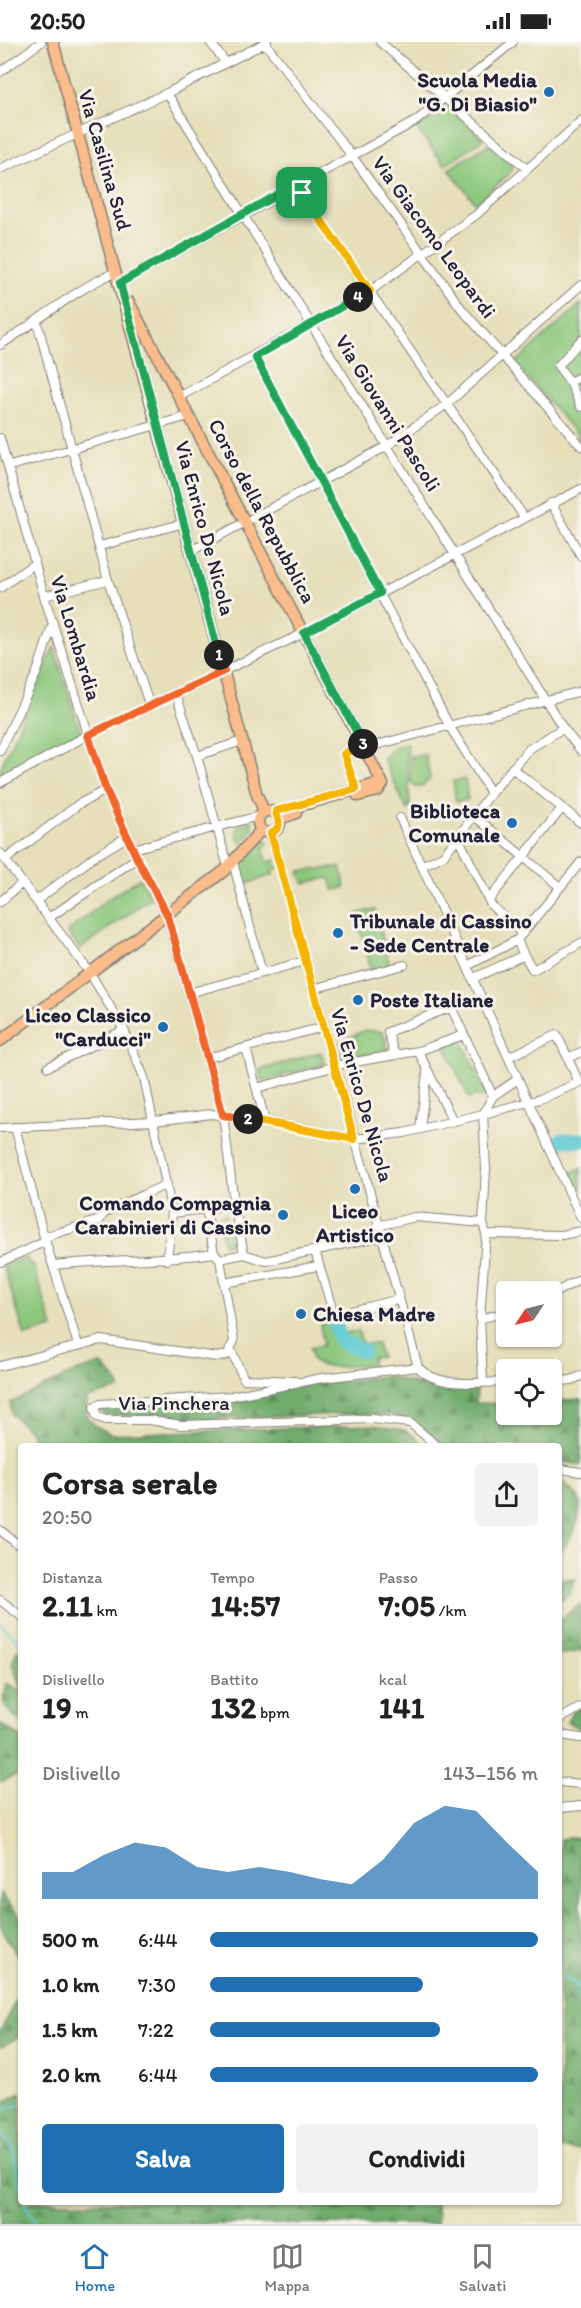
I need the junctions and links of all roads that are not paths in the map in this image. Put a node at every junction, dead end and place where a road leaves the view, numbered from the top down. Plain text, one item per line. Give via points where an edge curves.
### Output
1 (40, 42) edge
2 (53, 42) edge
3 (210, 42) edge
4 (380, 42) edge
5 (513, 42) edge
6 (266, 43) edge
7 (225, 62) junction
8 (0, 72) edge
9 (167, 93) junction
10 (445, 99) junction
11 (581, 121) edge
12 (77, 133) junction
13 (352, 156) junction
14 (0, 169) edge
15 (527, 170) junction
16 (296, 184) junction
17 (245, 215) junction
18 (420, 254) junction
19 (116, 272) junction
20 (581, 285) edge
21 (121, 286) junction
22 (370, 291) junction
23 (37, 322) junction
24 (310, 324) junction
25 (146, 334) junction
26 (134, 339) junction
27 (581, 340) edge
28 (0, 345) edge
29 (255, 357) junction
30 (502, 357) junction
31 (581, 376) edge
32 (570, 382) junction
33 (179, 397) junction
34 (447, 404) junction
35 (581, 407) edge
36 (189, 416) junction
37 (157, 424) junction
38 (0, 438) edge
39 (387, 446) junction
40 (581, 446) edge
41 (72, 448) junction
42 (10, 466) junction
43 (321, 483) junction
44 (581, 489) edge
45 (551, 504) junction
46 (524, 517) junction
47 (245, 521) junction
48 (184, 523) junction
49 (100, 546) junction
50 (191, 551) junction
51 (454, 553) junction
52 (581, 556) edge
53 (35, 563) junction
54 (108, 580) junction
55 (0, 588) edge
56 (380, 593) junction
57 (44, 596) junction
58 (53, 623) junction
59 (304, 633) junction
60 (224, 671) junction
61 (581, 691) edge
62 (176, 694) junction
63 (547, 700) junction
64 (150, 707) junction
65 (450, 727) junction
66 (562, 728) junction
67 (88, 735) junction
68 (242, 741) junction
69 (364, 747) junction
70 (0, 751) edge
71 (581, 751) edge
72 (197, 756) junction
73 (512, 768) junction
74 (0, 783) edge
75 (383, 784) junction
76 (356, 789) junction
77 (106, 790) junction
78 (491, 793) junction
79 (562, 808) junction
80 (269, 815) junction
81 (473, 815) junction
82 (400, 818) dead end
83 (581, 823) edge
84 (216, 825) junction
85 (266, 832) junction
86 (127, 837) junction
87 (458, 837) junction
88 (133, 849) junction
89 (2, 856) edge
90 (137, 858) junction
91 (524, 858) junction
92 (581, 863) edge
93 (231, 864) junction
94 (423, 865) junction
95 (22, 883) junction
96 (560, 887) junction
97 (489, 900) junction
98 (36, 901) junction
99 (0, 902) edge
100 (168, 916) junction
101 (50, 917) junction
102 (520, 937) junction
103 (581, 943) edge
104 (524, 955) junction
105 (305, 961) junction
106 (404, 965) dead end
107 (469, 965) junction
108 (90, 973) junction
109 (262, 973) junction
110 (474, 978) junction
111 (312, 989) junction
112 (189, 993) junction
113 (323, 1027) junction
114 (124, 1030) junction
115 (464, 1035) junction
116 (0, 1041) edge
117 (246, 1048) junction
118 (418, 1051) junction
119 (581, 1052) edge
120 (394, 1053) junction
121 (207, 1058) junction
122 (508, 1058) junction
123 (568, 1058) junction
124 (334, 1066) junction
125 (48, 1067) dead end
126 (427, 1072) junction
127 (518, 1079) junction
128 (580, 1083) edge
129 (257, 1088) junction
130 (493, 1096) junction
131 (526, 1102) junction
132 (483, 1114) junction
133 (223, 1115) junction
134 (155, 1121) junction
135 (265, 1121) junction
136 (453, 1121) junction
137 (15, 1127) junction
138 (0, 1128) edge
139 (420, 1129) junction
140 (354, 1139) junction
141 (167, 1184) junction
142 (234, 1203) junction
143 (206, 1209) junction
144 (172, 1213) junction
145 (581, 1218) edge
146 (483, 1223) junction
147 (378, 1226) junction
148 (581, 1231) edge
149 (486, 1234) junction
150 (381, 1236) junction
151 (45, 1239) junction
152 (315, 1251) junction
153 (244, 1254) junction
154 (217, 1256) junction
155 (167, 1260) junction
156 (1, 1262) edge
157 (52, 1265) junction
158 (318, 1266) junction
159 (581, 1279) edge
160 (224, 1283) junction
161 (562, 1289) edge
162 (399, 1299) junction
163 (496, 1314) edge
164 (480, 1318) junction
165 (78, 1345) junction
166 (230, 1348) junction
167 (0, 1366) edge
168 (418, 1367) junction
169 (581, 1376) edge
170 (562, 1381) edge
171 (305, 1382) junction
172 (483, 1382) junction
173 (496, 1382) edge
174 (433, 1443) edge
175 (562, 1469) edge
176 (581, 1472) edge
177 (0, 1530) edge
178 (18, 1545) edge
179 (0, 1600) edge
180 (18, 1614) edge
181 (581, 1707) edge
182 (562, 1718) edge
183 (562, 1735) edge
184 (581, 1738) edge
185 (562, 1782) edge
186 (581, 1784) edge
187 (581, 1806) edge
188 (562, 1808) edge

1 - 8 street
2 - 12 main road, Via Casilina Sud
3 - 7 street
4 - 10 street
5 - 10 street
6 - 7 street
6 - 13 street, Via Giacomo Leopardi
7 - 9 street
9 - 12 street
9 - 17 street, Via Giovanni Pascoli
10 - 13 street via 416,121
10 - 15 street
11 - 15 street
12 - 14 street
12 - 19 main road, Via Casilina Sud
13 - 16 street
13 - 18 street, Via Giacomo Leopardi
15 - 18 street via 476,215
16 - 17 street
16 - 22 street
17 - 21 street
17 - 24 street, Via Giovanni Pascoli
18 - 22 street
18 - 30 street, Via Giacomo Leopardi
19 - 21 main road, Via Casilina Sud
19 - 23 street via 99,278
20 - 30 street
21 - 25 main road, Corso della Repubblica
21 - 26 main road, Via Enrico De Nicola
22 - 24 street
22 - 34 street
23 - 28 street
23 - 41 street
24 - 29 street
24 - 39 street, Via Giovanni Pascoli
25 - 26 main road
25 - 33 main road, Corso della Repubblica
26 - 37 main road, Via Enrico De Nicola
27 - 32 street via 558,366
29 - 33 street
29 - 43 street
30 - 34 street
30 - 40 street, Via Giacomo Leopardi
31 - 32 street
32 - 35 street
33 - 36 main road, Corso della Repubblica
34 - 39 street
34 - 46 street
36 - 37 street
36 - 47 main road, Corso della Repubblica
37 - 41 street
37 - 48 main road, Via Enrico De Nicola
38 - 42 street, Via Lombardia
39 - 43 street
39 - 51 street, Via Giovanni Pascoli
41 - 42 street
41 - 49 street
42 - 53 street, Via Lombardia
43 - 47 street
43 - 56 street
44 - 45 street
45 - 46 street
45 - 52 street
46 - 51 street
47 - 50 street
47 - 59 main road, Corso della Repubblica
48 - 49 street
48 - 50 main road, Via Enrico De Nicola
49 - 54 street
50 - 60 main road, Via Enrico De Nicola
51 - 56 street
51 - 63 street, Via Giovanni Pascoli
53 - 55 street
53 - 57 street, Via Lombardia
54 - 57 street
54 - 64 street
56 - 59 street
56 - 65 street
57 - 58 street, Via Lombardia
58 - 67 street, Via Lombardia
58 - 70 street via 37,672
59 - 60 street
59 - 69 main road, Corso della Repubblica
60 - 62 street
60 - 68 main road, Via Enrico De Nicola
61 - 63 street
62 - 64 street
62 - 72 street
63 - 65 street
63 - 66 street, Via Giovanni Pascoli
64 - 67 street
65 - 69 street
65 - 78 street
66 - 71 street, Via Giovanni Pascoli
66 - 73 street via 529,749
67 - 74 street
67 - 77 street, Via Lombardia
68 - 72 street
68 - 80 main road, Via Enrico De Nicola via 260,807
69 - 75 main road, Corso della Repubblica
69 - 76 street via 344,754
72 - 84 street
73 - 78 street
73 - 79 street
75 - 76 main road
75 - 80 main road via 378,791
76 - 80 main road
77 - 86 street, Via Lombardia
77 - 89 street
78 - 81 street
79 - 83 street
79 - 91 street
80 - 84 street via 223,827
80 - 85 main road, Via Enrico De Nicola via 258,825
80 - 85 main road via 277,829
81 - 87 street
81 - 91 street
82 - 94 street
84 - 88 street
84 - 93 street
85 - 93 main road
85 - 105 street, Via Enrico De Nicola
86 - 88 street, Via Lombardia
86 - 98 street
87 - 94 street via 443,856
87 - 97 street
88 - 90 street, Via Lombardia
89 - 95 street
90 - 100 street, Via Lombardia
90 - 101 street
91 - 96 street
91 - 97 street
92 - 96 street
93 - 100 main road
93 - 109 street
94 - 107 street
95 - 98 street
95 - 99 street
96 - 102 street
97 - 102 street
98 - 101 street
100 - 108 main road
100 - 112 street, Via Lombardia
101 - 108 street
102 - 104 street
102 - 107 street
103 - 104 street via 533,970
104 - 110 street
105 - 109 street
105 - 111 street, Via Enrico De Nicola
106 - 111 street
107 - 110 street
108 - 114 street
108 - 116 main road
109 - 112 street
110 - 122 street
111 - 113 street, Via Enrico De Nicola
112 - 121 street, Via Lombardia
113 - 117 street
113 - 124 street, Via Enrico De Nicola
114 - 125 street
114 - 134 street via 144,1077
115 - 118 street
115 - 120 street via 451,1007 388,1032
115 - 130 street
117 - 121 street
117 - 129 street
118 - 120 street
118 - 126 street
119 - 123 street
120 - 124 street
121 - 133 street, Via Lombardia
122 - 123 street via 557,1035
122 - 127 street
123 - 128 street
124 - 129 street
124 - 140 street, Via Enrico De Nicola
126 - 136 street
126 - 139 street
127 - 130 street
127 - 131 street
128 - 131 street
129 - 135 street
130 - 132 street
131 - 132 street
131 - 145 street
132 - 136 street
132 - 146 street
133 - 134 street
133 - 135 street
133 - 142 street, Via Lombardia
134 - 137 street
134 - 141 street
135 - 140 street
136 - 139 street
137 - 138 street
137 - 151 street
139 - 140 street
140 - 147 street, Via Enrico De Nicola
141 - 144 street
141 - 151 street via 104,1213 100,1220
142 - 143 street
142 - 153 street, Via Lombardia
143 - 144 street
143 - 154 street
144 - 155 street
146 - 147 street via 415,1217
146 - 149 street
147 - 150 street, Via Enrico De Nicola
148 - 149 street via 562,1235
149 - 164 street
150 - 152 street
150 - 162 street, Via Enrico De Nicola
151 - 156 street
151 - 157 street
152 - 153 street via 266,1261
152 - 158 street
153 - 154 street
154 - 155 street
154 - 160 street
155 - 157 street via 105,1259
157 - 165 street
158 - 160 street
158 - 162 street via 333,1312 339,1314
159 - 161 street
160 - 166 street via 234,1341
162 - 168 street, Via Enrico De Nicola
163 - 164 street
164 - 172 street
165 - 166 street via 101,1340 217,1358 227,1355
165 - 167 street
166 - 171 street via 244,1379
168 - 171 street, Via Pinchera
168 - 172 street via 435,1378
169 - 170 street
171 - 174 street, Via Pinchera via 231,1396 93,1407 97,1417 106,1420 181,1425 372,1419 410,1423
172 - 173 street
175 - 176 street
177 - 178 street
179 - 180 street
181 - 182 street
183 - 184 street
185 - 186 street
187 - 188 street

